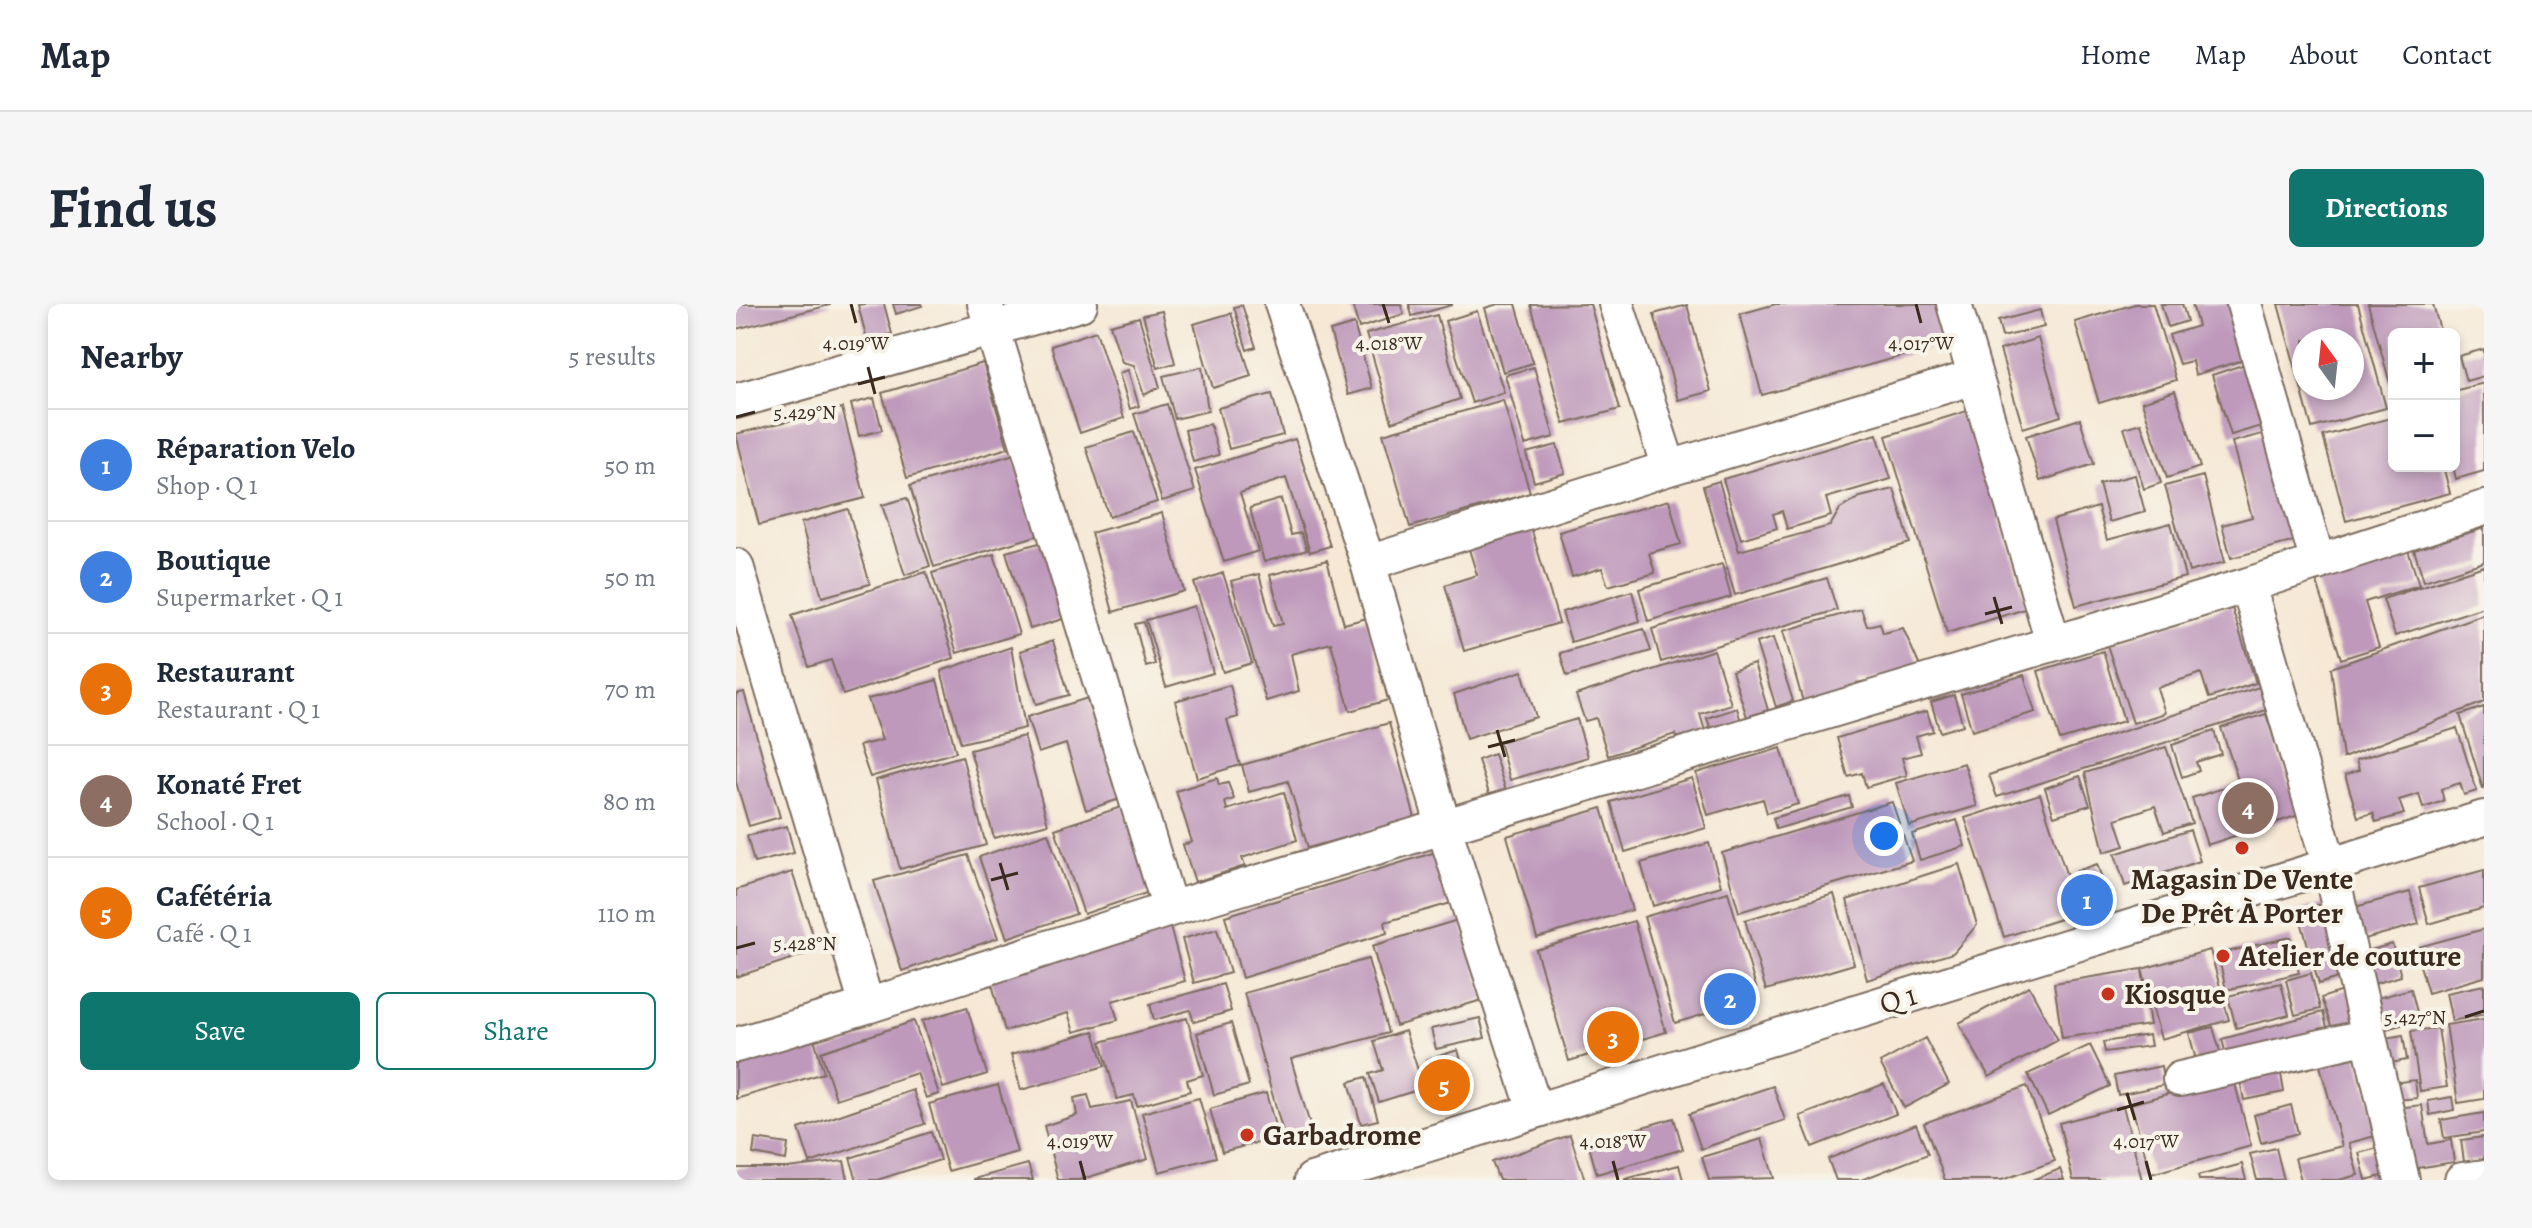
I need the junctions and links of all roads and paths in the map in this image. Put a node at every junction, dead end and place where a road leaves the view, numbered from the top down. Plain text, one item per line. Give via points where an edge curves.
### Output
1 (1080, 304) edge
2 (1282, 304) edge
3 (1616, 304) edge
4 (1954, 304) edge
5 (2244, 304) edge
6 (990, 317) edge
7 (1975, 377) junction
8 (736, 401) edge
9 (1669, 468) junction
10 (2484, 508) edge
11 (1368, 563) junction
12 (2318, 563) junction
13 (736, 566) edge
14 (2248, 585) junction
15 (2053, 642) junction
16 (2484, 818) edge
17 (1444, 828) junction
18 (2330, 867) junction
19 (1170, 909) junction
20 (867, 1006) junction
21 (2369, 1036) junction
22 (736, 1045) edge
23 (2180, 1079) dead end
24 (1535, 1110) junction
25 (2484, 1177) edge
26 (1312, 1180) edge
27 (2402, 1180) edge
28 (2462, 1180) edge

1 - 6 street
2 - 11 street
3 - 9 street
4 - 7 street
5 - 12 street
6 - 8 street
6 - 19 street
7 - 9 street
7 - 15 street
9 - 11 street
10 - 12 street
11 - 17 street
12 - 14 street
13 - 20 street
14 - 15 street
14 - 18 street
15 - 17 street
16 - 18 street, Q 1
17 - 19 street
17 - 24 street
18 - 21 street
18 - 24 street, Q 1
19 - 20 street
20 - 22 street
21 - 23 street
21 - 27 street
24 - 26 street, Q 1
25 - 28 street

